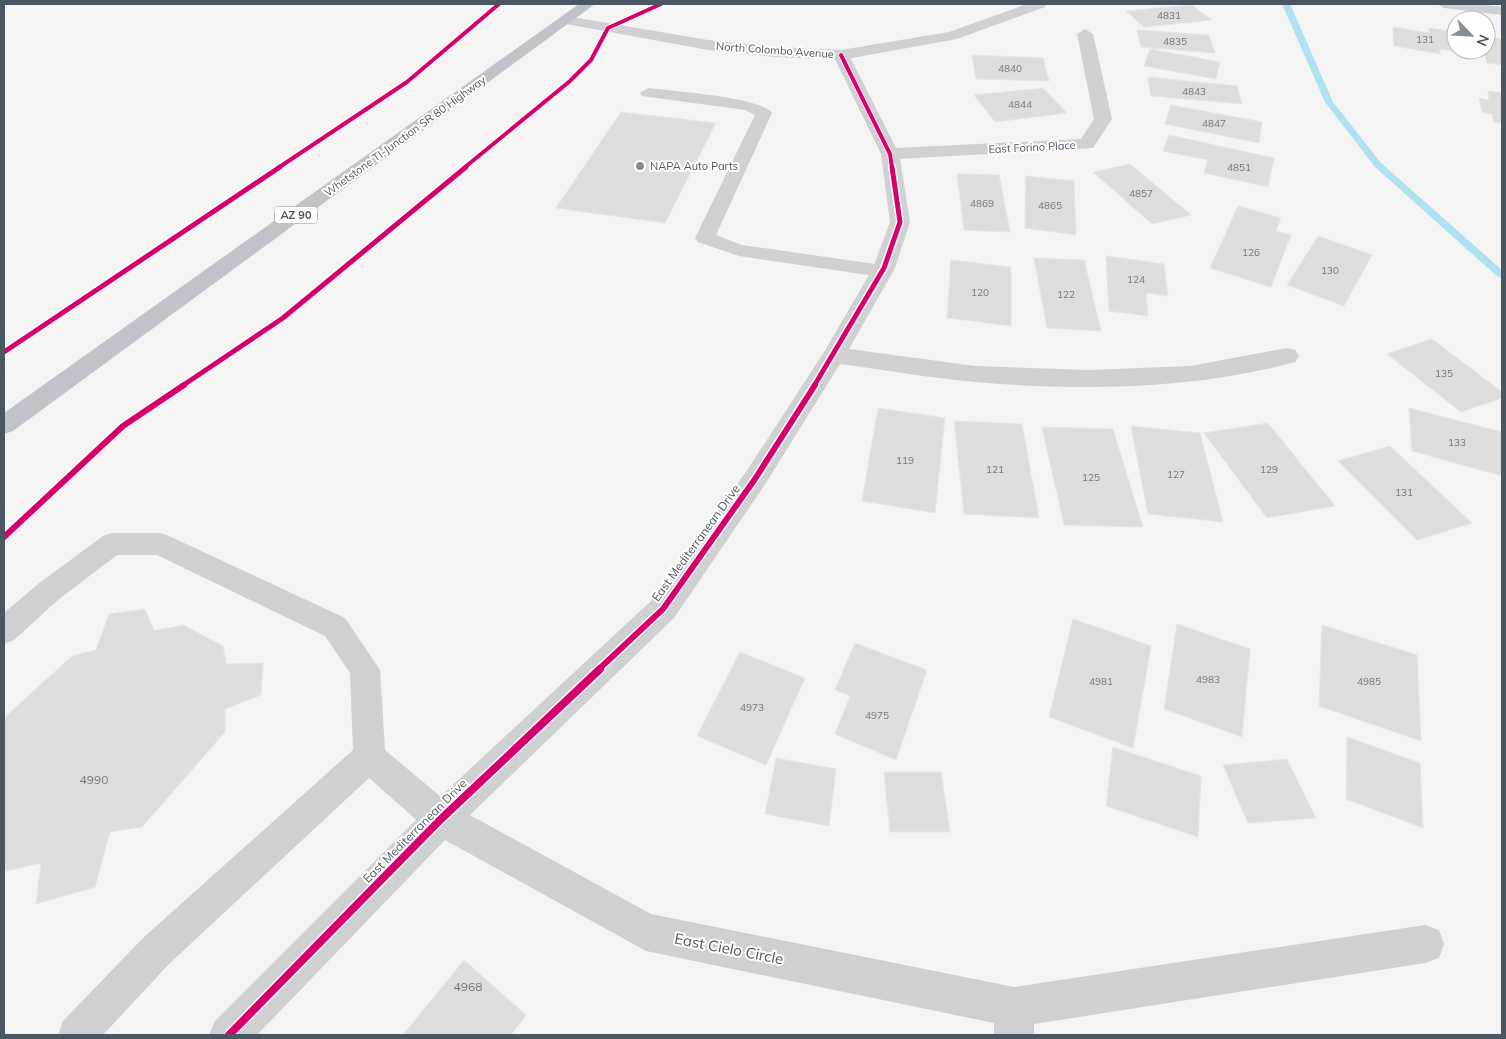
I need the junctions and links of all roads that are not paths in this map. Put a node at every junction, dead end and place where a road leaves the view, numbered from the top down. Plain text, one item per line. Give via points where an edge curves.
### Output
1 (588, 4) edge
2 (1040, 4) edge
3 (1444, 4) edge
4 (1502, 11) edge
5 (566, 20) junction
6 (1085, 34) dead end
7 (841, 55) junction
8 (648, 93) dead end
9 (890, 154) junction
10 (882, 271) junction
11 (834, 355) junction
12 (1287, 356) dead end
13 (4, 425) edge
14 (4, 631) edge
15 (369, 757) junction
16 (441, 819) junction
17 (1425, 944) dead end
18 (1014, 1021) edge
19 (77, 1035) edge
20 (229, 1035) edge

1 - 5 highway, Whetstone TI-Junction SR 80 Highway / AZ 90
2 - 7 street, North Colombo Avenue via 952,36
3 - 4 street
5 - 7 street, North Colombo Avenue via 708,45
5 - 13 highway, Whetstone TI-Junction SR 80 Highway / AZ 90
6 - 9 street, East Forino Place via 1102,119 1088,144
7 - 9 street, East Mediterranean Drive
8 - 10 lane via 749,106 764,113 705,238 740,250
9 - 10 street, East Mediterranean Drive via 900,222
10 - 11 street, East Mediterranean Drive
11 - 12 street via 975,374 1088,378 1190,374
11 - 16 street, East Mediterranean Drive via 755,479 663,608
14 - 15 lane via 48,592 112,544 160,544 335,627 366,670
15 - 16 lane
15 - 19 lane via 156,951
16 - 18 street, East Cielo Circle via 646,932
16 - 20 street, East Mediterranean Drive
17 - 18 street

